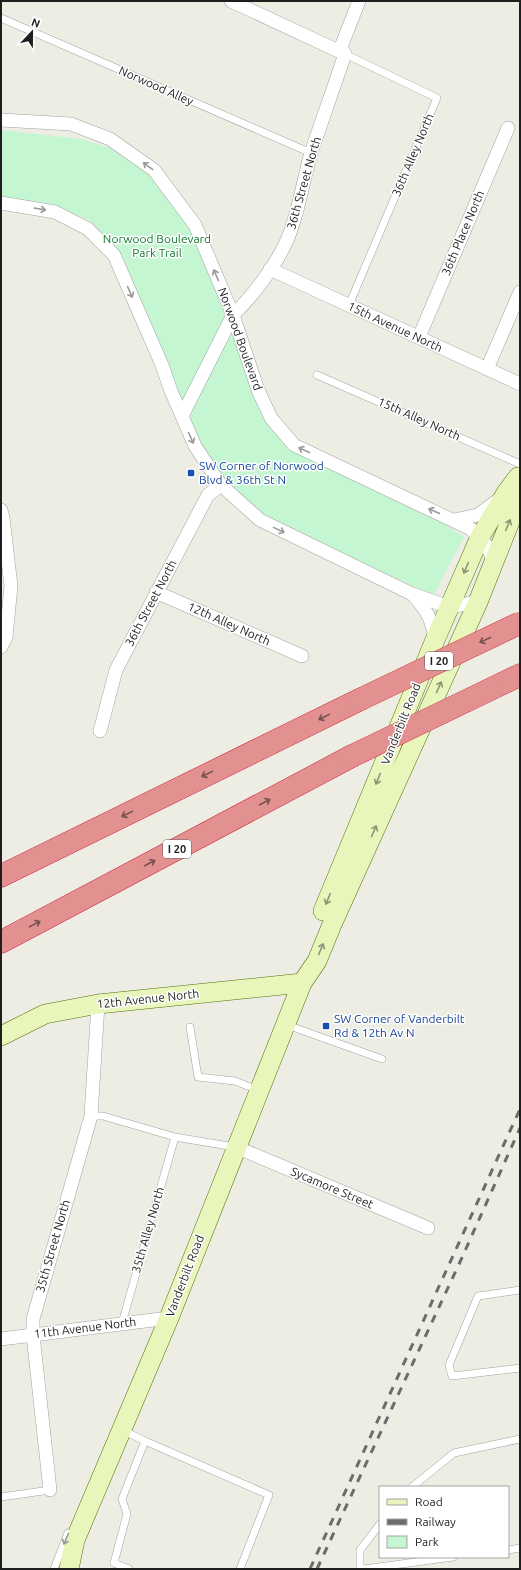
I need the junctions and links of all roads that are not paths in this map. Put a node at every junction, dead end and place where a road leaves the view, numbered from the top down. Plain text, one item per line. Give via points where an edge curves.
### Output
1 (231, 1) edge
2 (359, 1) edge
3 (1, 18) edge
4 (345, 54) junction
5 (1, 120) edge
6 (508, 128) dead end
7 (311, 153) junction
8 (1, 203) edge
9 (270, 269) junction
10 (520, 292) edge
11 (349, 305) junction
12 (233, 315) junction
13 (419, 338) junction
14 (487, 369) junction
15 (318, 375) dead end
16 (520, 384) edge
17 (182, 416) junction
18 (520, 464) edge
19 (520, 474) edge
20 (221, 485) junction
21 (513, 490) edge
22 (1, 510) edge
23 (454, 520) junction
24 (480, 537) junction
25 (494, 562) junction
26 (156, 592) junction
27 (412, 594) junction
28 (478, 602) junction
29 (449, 608) junction
30 (520, 623) edge
31 (435, 640) junction
32 (1, 647) edge
33 (302, 656) dead end
34 (520, 675) edge
35 (100, 731) dead end
36 (1, 876) edge
37 (1, 942) edge
38 (302, 983) junction
39 (98, 1004) junction
40 (285, 1024) junction
41 (190, 1028) dead end
42 (1, 1036) edge
43 (382, 1059) dead end
44 (259, 1090) junction
45 (91, 1116) junction
46 (175, 1137) junction
47 (236, 1147) junction
48 (428, 1228) dead end
49 (520, 1290) edge
50 (169, 1318) junction
51 (122, 1323) junction
52 (33, 1335) junction
53 (1, 1339) edge
54 (520, 1368) edge
55 (122, 1430) junction
56 (520, 1439) edge
57 (145, 1441) junction
58 (413, 1486) edge
59 (50, 1490) joint
60 (94, 1495) junction
61 (1, 1497) edge
62 (379, 1525) edge
63 (520, 1548) edge
64 (509, 1550) edge
65 (446, 1558) edge
66 (54, 1569) edge
67 (69, 1569) edge
68 (129, 1569) edge
69 (240, 1569) edge
70 (360, 1569) edge
71 (364, 1569) edge

1 - 4 street
2 - 4 street, 36th Street North via 341,47
3 - 7 lane, Norwood Alley
4 - 7 street, 36th Street North
4 - 11 lane, 36th Alley North via 437,98
12 -> 5 street, Norwood Boulevard via 195,225 154,170 110,139 71,124
6 - 13 street, 36th Place North
7 - 9 street, 36th Street North via 297,211 287,239
8 -> 17 street via 55,212 88,229 114,255
9 - 11 street, 15th Avenue North
9 - 12 street, 36th Street North
10 - 14 street
11 - 13 street, 15th Avenue North
12 - 17 street, 36th Street North
23 -> 12 street, Norwood Boulevard via 294,445 271,418 258,390
13 - 14 street, 15th Avenue North
14 - 16 street, 15th Avenue North
15 - 18 lane, 15th Alley North
17 -> 20 street via 194,446
19 - 21 street, Vanderbilt Road
20 - 26 street, 36th Street North via 208,495
20 -> 27 street via 260,520
21 - 23 street via 478,515
21 - 24 street, Vanderbilt Road
25 -> 21 street, Vanderbilt Road via 511,519
22 - 32 street via 11,586 6,637
23 - 24 street, Norwood Boulevard
24 - 25 street, Norwood Boulevard
24 -> 29 street, Vanderbilt Road
25 - 28 street, Vanderbilt Road
26 - 33 street, 12th Alley North
26 - 35 street, 36th Street North via 116,670
27 - 29 street
27 - 31 street via 431,618
28 - 29 street
38 -> 28 street, Vanderbilt Road via 317,960
29 - 31 street, Vanderbilt Road
30 -> 36 highway, I 20, bridge
31 -> 38 street, Vanderbilt Road via 306,953
37 -> 34 highway, I 20, bridge via 352,756
38 - 39 street, 12th Avenue North
38 - 40 street, Vanderbilt Road
39 - 42 street, 12th Avenue North via 45,1014
39 - 45 street, 35th Street North
40 - 43 lane
40 - 44 street, Vanderbilt Road
41 - 44 lane via 198,1077 235,1081
44 - 47 street, Vanderbilt Road
45 - 46 lane via 102,1116
45 - 52 street, 35th Street North via 32,1319
46 - 47 lane
46 - 51 lane, 35th Alley North
47 - 48 street, Sycamore Street
47 - 50 street, Vanderbilt Road
49 - 54 lane via 478,1296 449,1365 452,1376
50 - 51 street, 11th Avenue North
50 - 55 street, Vanderbilt Road
51 - 52 street, 11th Avenue North
52 - 53 street, 11th Avenue North
52 - 59 street, 35th Street North
55 - 57 lane
55 - 60 street, Vanderbilt Road
56 - 58 lane via 454,1453
57 - 68 lane via 122,1499 127,1514 114,1564
57 - 69 lane via 269,1495
59 - 61 lane
60 -> 66 lane via 74,1521
60 - 67 street, Vanderbilt Road via 75,1540
62 - 70 lane via 360,1550
63 - 64 lane
65 - 71 lane

